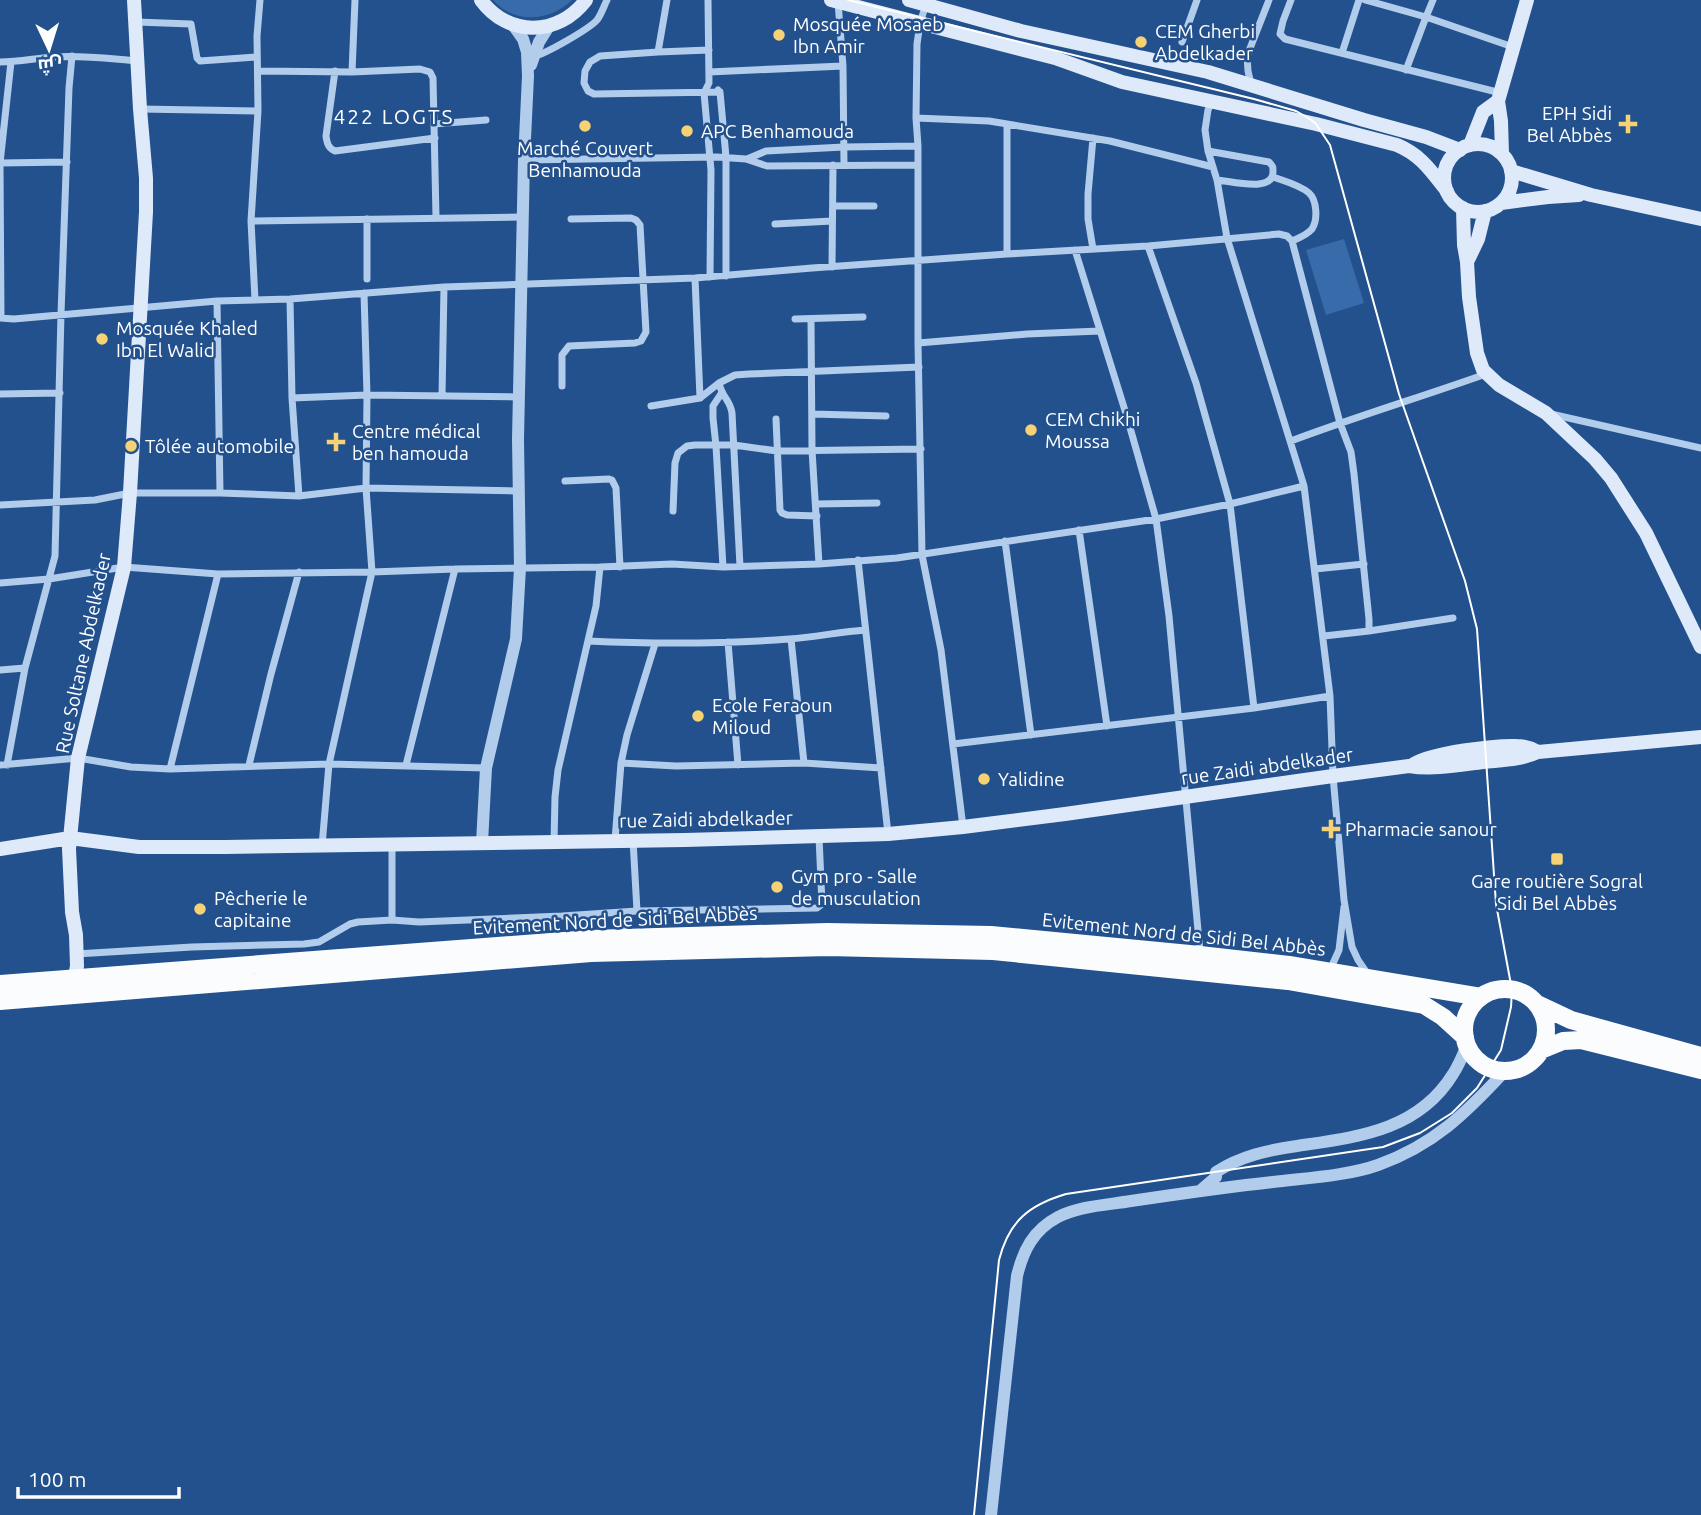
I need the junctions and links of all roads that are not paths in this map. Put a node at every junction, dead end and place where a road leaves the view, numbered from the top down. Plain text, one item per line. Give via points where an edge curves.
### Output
1 (134, 0) edge
2 (260, 0) edge
3 (355, 0) edge
4 (481, 0) edge
5 (586, 0) edge
6 (607, 0) edge
7 (667, 0) edge
8 (708, 0) edge
9 (909, 0) edge
10 (1197, 0) edge
11 (1269, 0) edge
12 (1291, 0) edge
13 (1359, 0) edge
14 (1365, 0) edge
15 (1433, 0) edge
16 (1526, 0) edge
17 (834, 1) edge
18 (927, 2) edge
19 (1426, 17) junction
20 (136, 22) junction
21 (920, 23) junction
22 (513, 25) junction
23 (549, 26) junction
24 (1182, 42) dead end
25 (1514, 47) junction
26 (709, 50) junction
27 (658, 52) junction
28 (1342, 53) junction
29 (72, 56) junction
30 (534, 56) junction
31 (257, 57) junction
32 (138, 61) junction
33 (0, 62) edge
34 (12, 62) junction
35 (843, 66) junction
36 (1406, 70) junction
37 (258, 71) junction
38 (335, 71) junction
39 (352, 72) junction
40 (709, 72) junction
41 (528, 76) junction
42 (709, 83) junction
43 (1251, 84) junction
44 (720, 92) junction
45 (704, 93) junction
46 (1499, 97) junction
47 (1212, 100) junction
48 (140, 109) junction
49 (258, 111) junction
50 (916, 118) junction
51 (486, 120) dead end
52 (434, 124) junction
53 (1007, 124) junction
54 (435, 138) junction
55 (1093, 138) junction
56 (919, 146) junction
57 (844, 147) junction
58 (1465, 148) junction
59 (1208, 150) junction
60 (1502, 154) junction
61 (726, 157) junction
62 (710, 158) junction
63 (746, 159) junction
64 (524, 160) junction
65 (66, 162) junction
66 (0, 163) edge
67 (833, 165) junction
68 (844, 165) junction
69 (918, 165) junction
70 (1213, 167) junction
71 (1511, 171) junction
72 (1273, 177) junction
73 (1217, 180) junction
74 (1447, 191) junction
75 (1591, 195) junction
76 (1501, 203) junction
77 (833, 206) junction
78 (874, 206) dead end
79 (1463, 208) junction
80 (1485, 211) junction
81 (436, 217) junction
82 (523, 217) junction
83 (367, 219) junction
84 (571, 219) dead end
85 (1701, 219) edge
86 (251, 221) junction
87 (832, 221) junction
88 (775, 224) dead end
89 (1227, 238) junction
90 (1292, 241) junction
91 (1148, 246) junction
92 (1093, 249) junction
93 (1075, 250) junction
94 (1007, 254) junction
95 (918, 261) junction
96 (1467, 262) junction
97 (832, 267) junction
98 (726, 276) junction
99 (710, 277) junction
100 (695, 278) junction
101 (367, 279) dead end
102 (644, 280) junction
103 (521, 285) junction
104 (444, 287) junction
105 (364, 293) junction
106 (290, 299) junction
107 (256, 300) junction
108 (217, 301) junction
109 (139, 309) junction
110 (61, 314) junction
111 (863, 317) dead end
112 (1, 318) edge
113 (796, 319) dead end
114 (811, 319) junction
115 (1100, 331) junction
116 (918, 342) junction
117 (919, 367) junction
118 (812, 371) junction
119 (1486, 374) junction
120 (719, 383) junction
121 (562, 386) dead end
122 (60, 393) junction
123 (0, 394) edge
124 (721, 394) junction
125 (367, 395) junction
126 (442, 396) junction
127 (520, 397) junction
128 (292, 398) junction
129 (700, 398) junction
130 (650, 406) dead end
131 (1546, 413) junction
132 (812, 414) junction
133 (886, 416) dead end
134 (776, 419) dead end
135 (1340, 423) junction
136 (1291, 441) junction
137 (734, 445) junction
138 (716, 446) junction
139 (1701, 448) edge
140 (920, 449) junction
141 (812, 450) junction
142 (777, 451) junction
143 (565, 481) dead end
144 (1304, 486) junction
145 (366, 488) junction
146 (519, 491) junction
147 (130, 493) junction
148 (220, 493) junction
149 (299, 496) junction
150 (57, 501) junction
151 (877, 503) dead end
152 (816, 504) junction
153 (1230, 504) junction
154 (0, 505) edge
155 (674, 512) dead end
156 (817, 516) junction
157 (1156, 519) junction
158 (1079, 530) junction
159 (1005, 541) junction
160 (922, 555) junction
161 (858, 560) junction
162 (819, 564) junction
163 (1364, 564) junction
164 (740, 566) junction
165 (620, 567) junction
166 (723, 567) junction
167 (124, 568) junction
168 (520, 568) junction
169 (600, 568) junction
170 (455, 569) junction
171 (1315, 569) junction
172 (299, 572) junction
173 (372, 572) junction
174 (218, 574) junction
175 (49, 579) junction
176 (0, 583) edge
177 (1453, 618) dead end
178 (865, 630) junction
179 (1369, 631) junction
180 (1324, 636) junction
181 (791, 639) junction
182 (588, 641) junction
183 (728, 642) junction
184 (655, 644) junction
185 (1701, 647) edge
186 (24, 668) junction
187 (0, 670) edge
188 (1330, 696) junction
189 (1254, 708) junction
190 (1177, 718) junction
191 (1107, 726) junction
192 (1031, 735) junction
193 (1701, 737) edge
194 (953, 744) junction
195 (78, 758) junction
196 (621, 763) junction
197 (804, 763) junction
198 (329, 764) junction
199 (3, 765) edge
200 (248, 765) junction
201 (406, 765) junction
202 (738, 765) junction
203 (486, 768) junction
204 (881, 768) junction
205 (170, 769) junction
206 (1333, 776) junction
207 (1185, 797) junction
208 (963, 827) junction
209 (888, 834) junction
210 (819, 837) junction
211 (70, 838) junction
212 (615, 840) junction
213 (633, 840) junction
214 (554, 842) junction
215 (482, 844) junction
216 (391, 845) junction
217 (322, 846) junction
218 (0, 849) edge
219 (1345, 900) junction
220 (637, 911) junction
221 (624, 912) junction
222 (392, 920) junction
223 (626, 938) junction
224 (76, 954) junction
225 (1200, 955) junction
226 (1330, 971) junction
227 (75, 978) junction
228 (1371, 979) junction
229 (0, 984) edge
230 (1481, 997) junction
231 (0, 1001) edge
232 (1537, 1004) junction
233 (1466, 1041) junction
234 (1541, 1050) junction
235 (1701, 1056) edge
236 (1701, 1070) edge
237 (1505, 1071) junction
238 (1233, 1161) junction
239 (1237, 1186) junction
240 (1200, 1190) junction
241 (991, 1515) edge

1 - 20 main road, Rue Soltane Abdelkader
2 - 31 street
3 - 39 street
4 - 22 main road
5 - 23 main road via 575,13
6 - 30 street via 597,20 579,34
7 - 27 street
8 - 26 street
9 - 18 main road
10 - 24 street
11 - 43 street via 1247,56
12 - 28 street via 1280,34
13 - 28 street
14 - 19 street
15 - 19 street
16 - 25 main road
17 - 21 main road
17 - 35 street
18 - 21 street
18 - 43 main road via 1021,30
19 - 25 street
19 - 36 street
20 - 31 street via 191,24 198,61
20 - 32 main road, Rue Soltane Abdelkader
21 - 47 main road via 1055,58 1122,82
21 - 50 street
22 - 23 main road
22 - 41 street via 527,52
23 - 30 street
25 - 46 main road
26 - 27 street
26 - 40 street
27 - 45 street via 600,56 590,62 584,83 594,94
28 - 36 street
29 - 32 street
29 - 34 street
29 - 65 street
30 - 41 street
31 - 37 street
32 - 48 main road, Rue Soltane Abdelkader
33 - 34 street
34 - 66 street
35 - 40 street
35 - 57 street
36 - 46 street
37 - 38 street
37 - 49 street
38 - 39 street
38 - 54 street via 326,136 331,149
39 - 52 street via 430,72
40 - 42 street
41 - 64 street
42 - 44 street
42 - 45 street
43 - 58 main road
44 - 45 street
44 - 61 street
45 - 62 street
46 - 58 main road via 1483,112
46 - 60 main road
47 - 59 street via 1206,122
47 - 74 main road via 1410,150
48 - 49 street
48 - 109 main road, Rue Soltane Abdelkader via 146,212
49 - 86 street
50 - 53 street
50 - 56 street
51 - 52 street
52 - 54 street
53 - 55 street
53 - 94 street
54 - 81 street
55 - 70 street
55 - 92 street via 1088,219
56 - 57 street
56 - 69 street
57 - 63 street via 766,151
57 - 68 street
58 - 60 main road via 1487,145
58 - 74 main road via 1446,168
59 - 70 street
59 - 72 street via 1269,162
60 - 71 main road
61 - 62 street
61 - 63 street
61 - 98 street
62 - 64 street
62 - 99 street
63 - 67 street via 767,166
64 - 82 street
65 - 66 street
65 - 110 street
66 - 112 street
67 - 68 street
67 - 77 street
68 - 69 street
69 - 95 street
70 - 73 street
71 - 75 main road
71 - 76 main road via 1511,188
72 - 73 street via 1261,185
72 - 90 street via 1307,191 1314,199 1314,227
73 - 89 street
74 - 79 main road
75 - 76 main road
75 - 85 main road
76 - 80 main road
77 - 78 street
77 - 87 street
79 - 80 main road
79 - 96 main road
80 - 96 main road
81 - 82 street
81 - 83 street
82 - 103 street
83 - 86 street
83 - 101 street
84 - 102 street via 636,220
86 - 107 street
87 - 88 street
87 - 97 street
89 - 90 street via 1279,234
89 - 91 street
89 - 136 street
90 - 135 street
91 - 92 street
91 - 153 street via 1196,383
92 - 93 street
93 - 94 street
93 - 115 street
94 - 95 street
95 - 97 street
95 - 116 street
96 - 119 main road via 1477,353
97 - 98 street
98 - 99 street
99 - 100 street
100 - 102 street
100 - 129 street
102 - 103 street
102 - 121 street via 644,338 635,343 569,346 562,355
103 - 104 street
103 - 127 street
104 - 105 street
104 - 126 street
105 - 106 street
105 - 125 street
106 - 107 street
106 - 128 street
107 - 108 street
108 - 109 street
108 - 148 street
109 - 110 street
109 - 147 main road, Rue Soltane Abdelkader
110 - 112 street
110 - 122 street
111 - 114 street
113 - 114 street
114 - 118 street
115 - 116 street
115 - 157 street
116 - 117 street
117 - 118 street
117 - 140 street
118 - 120 street via 735,375
118 - 132 street
119 - 131 main road
119 - 135 street
120 - 124 street
120 - 129 street
122 - 123 street
122 - 150 street
124 - 137 street via 730,404
124 - 138 street via 713,406
125 - 126 street
125 - 128 street
125 - 145 street
126 - 127 street
127 - 146 street
128 - 149 street
129 - 130 street
131 - 139 street
131 - 185 main road via 1595,459 1625,498 1655,549
132 - 133 street
132 - 141 street
134 - 142 street
135 - 136 street
135 - 163 street via 1351,452
136 - 144 street
137 - 138 street
137 - 142 street
137 - 164 street
138 - 155 street via 687,446 678,453
138 - 166 street
140 - 141 street
140 - 160 street
141 - 142 street
141 - 152 street
142 - 156 street via 780,510 787,515
143 - 165 street via 612,480
144 - 153 street
144 - 171 street
145 - 146 street
145 - 149 street
145 - 173 street
146 - 168 street
147 - 148 street
147 - 150 street
147 - 167 main road, Rue Soltane Abdelkader
148 - 149 street
150 - 154 street
150 - 175 street via 55,556
151 - 152 street
152 - 156 street
153 - 157 street
153 - 189 street
156 - 162 street
157 - 158 street
157 - 190 street
158 - 159 street
158 - 191 street
159 - 160 street
159 - 192 street
160 - 161 street
160 - 194 street
161 - 162 street
161 - 178 street
162 - 164 street
163 - 171 street
163 - 179 street
164 - 166 street
165 - 166 street
165 - 169 street
167 - 174 street
167 - 175 street
167 - 195 main road, Rue Soltane Abdelkader
168 - 169 street
168 - 170 street
168 - 203 street via 516,639
169 - 182 street
170 - 173 street
170 - 201 street
171 - 180 street
172 - 173 street
172 - 174 street
172 - 200 street
173 - 198 street
174 - 205 street
175 - 176 street
175 - 186 street
177 - 179 street
178 - 181 street
178 - 204 street
179 - 180 street
180 - 188 street
181 - 183 street
181 - 197 street
182 - 184 street
182 - 214 street via 558,770
183 - 184 street
183 - 202 street
184 - 196 street
186 - 187 street
186 - 199 street
188 - 189 street
188 - 206 street
189 - 190 street
190 - 191 street
190 - 207 street
191 - 192 street
192 - 194 street
193 - 206 main road, rue Zaidi abdelkader via 1538,751 1518,746 1486,748 1435,756 1409,766
194 - 208 street
195 - 199 street
195 - 205 street
195 - 211 main road, Rue Soltane Abdelkader
196 - 202 street
196 - 212 street
197 - 202 street
197 - 204 street
198 - 200 street
198 - 201 street
198 - 217 street
200 - 205 street
201 - 203 street
203 - 215 street
204 - 209 street
206 - 207 main road, rue Zaidi abdelkader
206 - 219 street
207 - 208 main road, rue Zaidi abdelkader
207 - 225 street
208 - 209 main road, rue Zaidi abdelkader
209 - 210 main road, rue Zaidi abdelkader
210 - 213 main road, rue Zaidi abdelkader
210 - 220 street via 822,904 817,908
211 - 217 main road, rue Zaidi abdelkader via 139,847
211 - 218 main road, rue Zaidi abdelkader
211 - 224 main road, Rue Soltane Abdelkader
212 - 213 main road, rue Zaidi abdelkader
212 - 214 main road, rue Zaidi abdelkader
213 - 220 street
214 - 215 main road, rue Zaidi abdelkader
215 - 216 main road, rue Zaidi abdelkader
216 - 217 main road, rue Zaidi abdelkader
216 - 222 street
219 - 226 street via 1339,950
219 - 228 street via 1352,947
220 - 221 street
221 - 222 street
221 - 223 street
222 - 224 street via 350,924 319,942 304,944
223 - 225 highway, Evitement Nord de Sidi Bel Abbès via 913,933 1004,936
223 - 227 highway, Evitement Nord de Sidi Bel Abbès
224 - 227 main road, Rue Soltane Abdelkader
225 - 226 highway, Evitement Nord de Sidi Bel Abbès
226 - 228 highway, Evitement Nord de Sidi Bel Abbès
227 - 229 highway, Evitement Nord de Sidi Bel Abbès
228 - 230 highway, Evitement Nord de Sidi Bel Abbès
230 - 232 highway via 1511,990 1524,993
230 - 233 highway via 1467,1015
231 - 233 highway, Evitement Nord de Sidi Bel Abbès via 592,953 900,948 993,951 1288,981 1424,1005
232 - 234 highway via 1546,1022
232 - 235 highway via 1572,1020
233 - 237 highway via 1480,1063
233 - 238 street via 1453,1074 1432,1100 1398,1123 1356,1137 1270,1150
234 - 236 highway via 1581,1040
234 - 237 highway via 1520,1069
237 - 239 street via 1454,1123 1394,1159 1360,1170
238 - 239 street
238 - 240 street
239 - 240 street
240 - 241 street via 1071,1212 1057,1217 1028,1243 1012,1306

